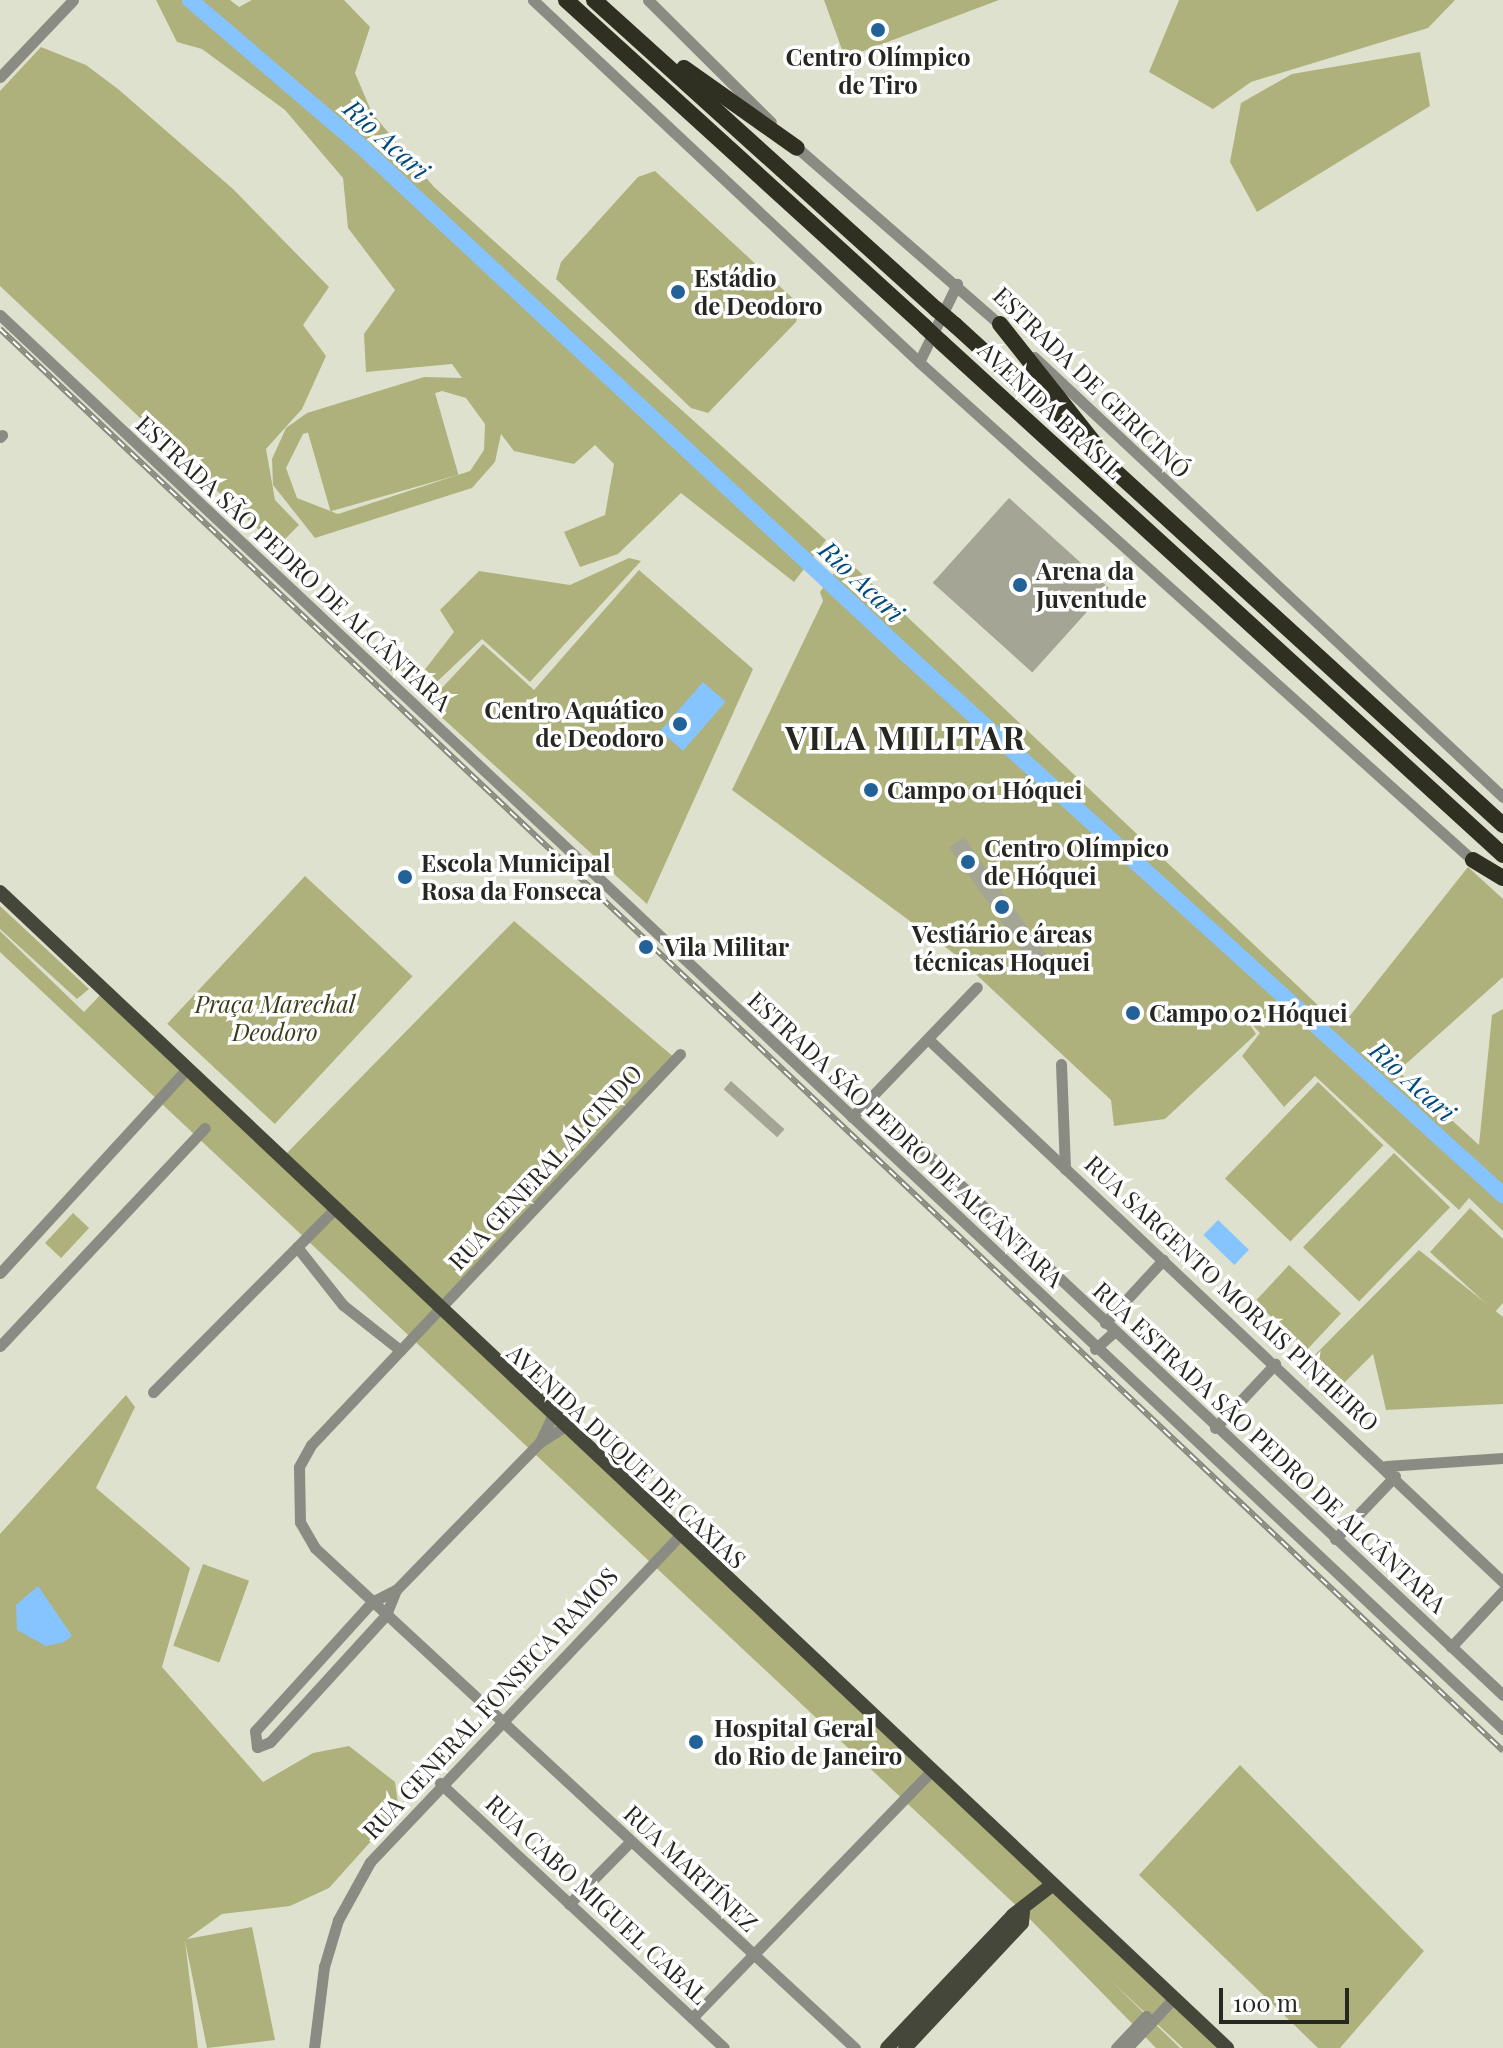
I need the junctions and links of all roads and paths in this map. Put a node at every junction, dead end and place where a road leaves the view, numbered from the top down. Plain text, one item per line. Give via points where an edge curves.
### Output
1 (73, 0) edge
2 (533, 0) edge
3 (566, 0) edge
4 (594, 0) edge
5 (605, 0) edge
6 (648, 0) edge
7 (0, 77) edge
8 (797, 148) junction
9 (957, 284) junction
10 (0, 315) edge
11 (1000, 324) junction
12 (919, 362) junction
13 (1120, 477) junction
14 (1503, 797) edge
15 (1503, 825) edge
16 (1503, 855) edge
17 (1473, 860) junction
18 (1503, 878) edge
19 (1503, 889) edge
20 (0, 892) edge
21 (977, 987) dead end
22 (928, 1039) junction
23 (680, 1054) dead end
24 (1061, 1064) dead end
25 (188, 1068) junction
26 (869, 1099) junction
27 (852, 1117) junction
28 (205, 1128) dead end
29 (1065, 1169) junction
30 (334, 1210) junction
31 (297, 1247) junction
32 (1163, 1260) junction
33 (0, 1273) edge
34 (441, 1310) junction
35 (1109, 1327) junction
36 (0, 1346) edge
37 (1095, 1349) junction
38 (400, 1350) junction
39 (1275, 1364) junction
40 (153, 1392) dead end
41 (552, 1416) junction
42 (564, 1427) junction
43 (1215, 1428) junction
44 (540, 1442) junction
45 (1503, 1458) edge
46 (1386, 1466) junction
47 (1395, 1476) junction
48 (298, 1506) joint
49 (679, 1536) junction
50 (1335, 1539) junction
51 (1503, 1582) edge
52 (396, 1590) junction
53 (1503, 1591) edge
54 (372, 1602) junction
55 (386, 1615) junction
56 (1451, 1647) junction
57 (312, 1668) junction
58 (325, 1682) junction
59 (1503, 1695) edge
60 (501, 1717) junction
61 (1500, 1722) edge
62 (930, 1772) junction
63 (440, 1783) junction
64 (630, 1842) junction
65 (1052, 1885) junction
66 (569, 1904) junction
67 (1023, 1912) junction
68 (754, 1956) junction
69 (1174, 1998) junction
70 (692, 2018) junction
71 (1149, 2018) junction
72 (314, 2048) edge
73 (724, 2048) edge
74 (855, 2048) edge
75 (887, 2048) edge
76 (905, 2048) edge
77 (1116, 2048) edge
78 (1127, 2048) edge
79 (1227, 2048) edge

1 - 7 street
2 - 12 street
3 - 16 highway, AVENIDA BRASIL, bridge
4 - 13 highway, AVENIDA BRASIL, bridge
5 - 8 highway via 708,88
6 - 8 street, ESTRADA DE GERICINÓ
8 - 9 street, ESTRADA DE GERICINÓ
9 - 11 street, ESTRADA DE GERICINÓ
9 - 12 street
10 - 27 street, ESTRADA SÃO PEDRO DE ALCÂNTARA
11 - 13 highway
11 - 14 street, ESTRADA DE GERICINÓ
12 - 17 street
13 - 15 highway, AVENIDA BRASIL
17 - 18 highway
17 - 19 street
20 - 25 main road, AVENIDA DUQUE DE CAXIAS
21 - 22 street
22 - 26 street
22 - 29 street, RUA SARGENTO MORAIS PINHEIRO
23 - 34 street, RUA GENERAL ALCINDO
24 - 29 street
25 - 30 main road, AVENIDA DUQUE DE CAXIAS
25 - 33 street
26 - 27 street
26 - 35 street, RUA ESTRADA SÃO PEDRO DE ALCÂNTARA
27 - 37 street, ESTRADA SÃO PEDRO DE ALCÂNTARA
28 - 36 street
29 - 32 street, RUA SARGENTO MORAIS PINHEIRO
30 - 31 street
30 - 34 main road, AVENIDA DUQUE DE CAXIAS
31 - 38 street via 343,1305
31 - 40 street
32 - 35 street
32 - 39 street, RUA SARGENTO MORAIS PINHEIRO
34 - 38 street, RUA GENERAL ALCINDO
34 - 41 main road, AVENIDA DUQUE DE CAXIAS
35 - 37 street
35 - 43 street, RUA ESTRADA SÃO PEDRO DE ALCÂNTARA
37 - 61 street, ESTRADA SÃO PEDRO DE ALCÂNTARA
38 - 48 street, RUA GENERAL ALCINDO via 311,1445 299,1467
39 - 43 street
39 - 46 street, RUA SARGENTO MORAIS PINHEIRO
41 - 42 main road, AVENIDA DUQUE DE CAXIAS
41 - 44 street
42 - 44 street
42 - 49 main road, AVENIDA DUQUE DE CAXIAS
43 - 50 street, RUA ESTRADA SÃO PEDRO DE ALCÂNTARA
44 - 52 street
45 - 46 street
46 - 47 street, RUA SARGENTO MORAIS PINHEIRO
47 - 50 street
47 - 51 street, RUA SARGENTO MORAIS PINHEIRO
48 - 54 street, RUA MARTÍNEZ via 315,1548
49 - 60 street, RUA GENERAL FONSECA RAMOS
49 - 62 main road, AVENIDA DUQUE DE CAXIAS
50 - 56 street, RUA ESTRADA SÃO PEDRO DE ALCÂNTARA
52 - 54 street
52 - 55 street
53 - 56 street
54 - 55 street, RUA MARTÍNEZ
54 - 57 street
55 - 58 street
55 - 60 street, RUA MARTÍNEZ
56 - 59 street, RUA ESTRADA SÃO PEDRO DE ALCÂNTARA
57 - 58 street
57 - 58 street via 255,1731 257,1747
60 - 63 street, RUA GENERAL FONSECA RAMOS
60 - 64 street, RUA MARTÍNEZ
62 - 65 main road, AVENIDA DUQUE DE CAXIAS
62 - 68 street
63 - 66 street, RUA CABO MIGUEL CABAL
63 - 72 street, RUA GENERAL FONSECA RAMOS via 353,1888 324,1967
64 - 66 street
64 - 68 street, RUA MARTÍNEZ
65 - 67 main road
65 - 69 main road, AVENIDA DUQUE DE CAXIAS
66 - 70 street, RUA CABO MIGUEL CABAL
67 - 75 main road
67 - 76 main road via 1022,1923
68 - 70 street
68 - 74 street, RUA MARTÍNEZ
69 - 71 street
69 - 79 main road, AVENIDA DUQUE DE CAXIAS
70 - 73 street, RUA CABO MIGUEL CABAL
71 - 77 street
71 - 78 street

